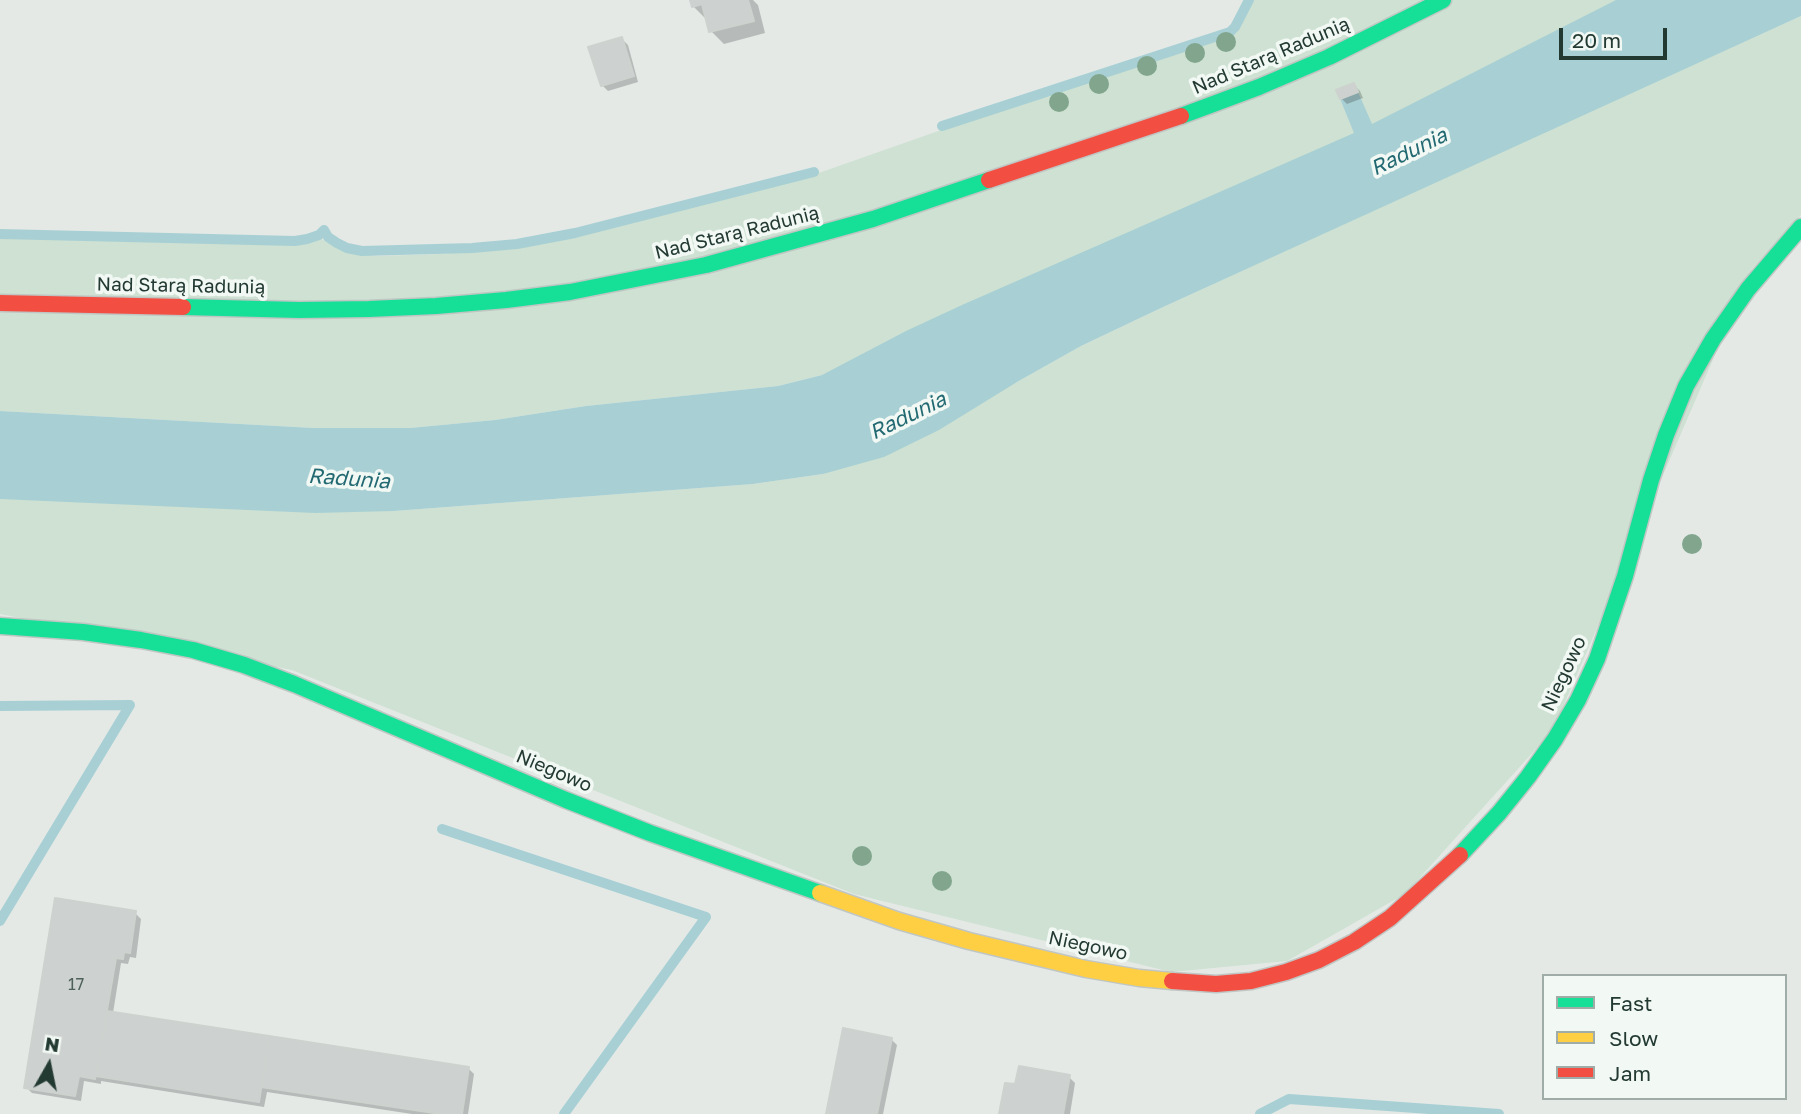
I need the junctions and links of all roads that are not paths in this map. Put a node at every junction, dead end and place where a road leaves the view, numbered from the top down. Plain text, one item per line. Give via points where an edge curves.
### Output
1 (1443, 0) edge
2 (1801, 227) edge
3 (0, 303) edge
4 (0, 626) edge

1 - 3 street, Nad Starą Radunią via 1329,57 1182,116 873,219 641,279 506,300 369,309
2 - 4 street, Niegowo via 1748,289 1686,386 1651,481 1597,659 1561,730 1528,777 1461,854 1390,918 1319,960 1251,981 1216,984 1139,978 969,941 650,833 244,665 141,640

